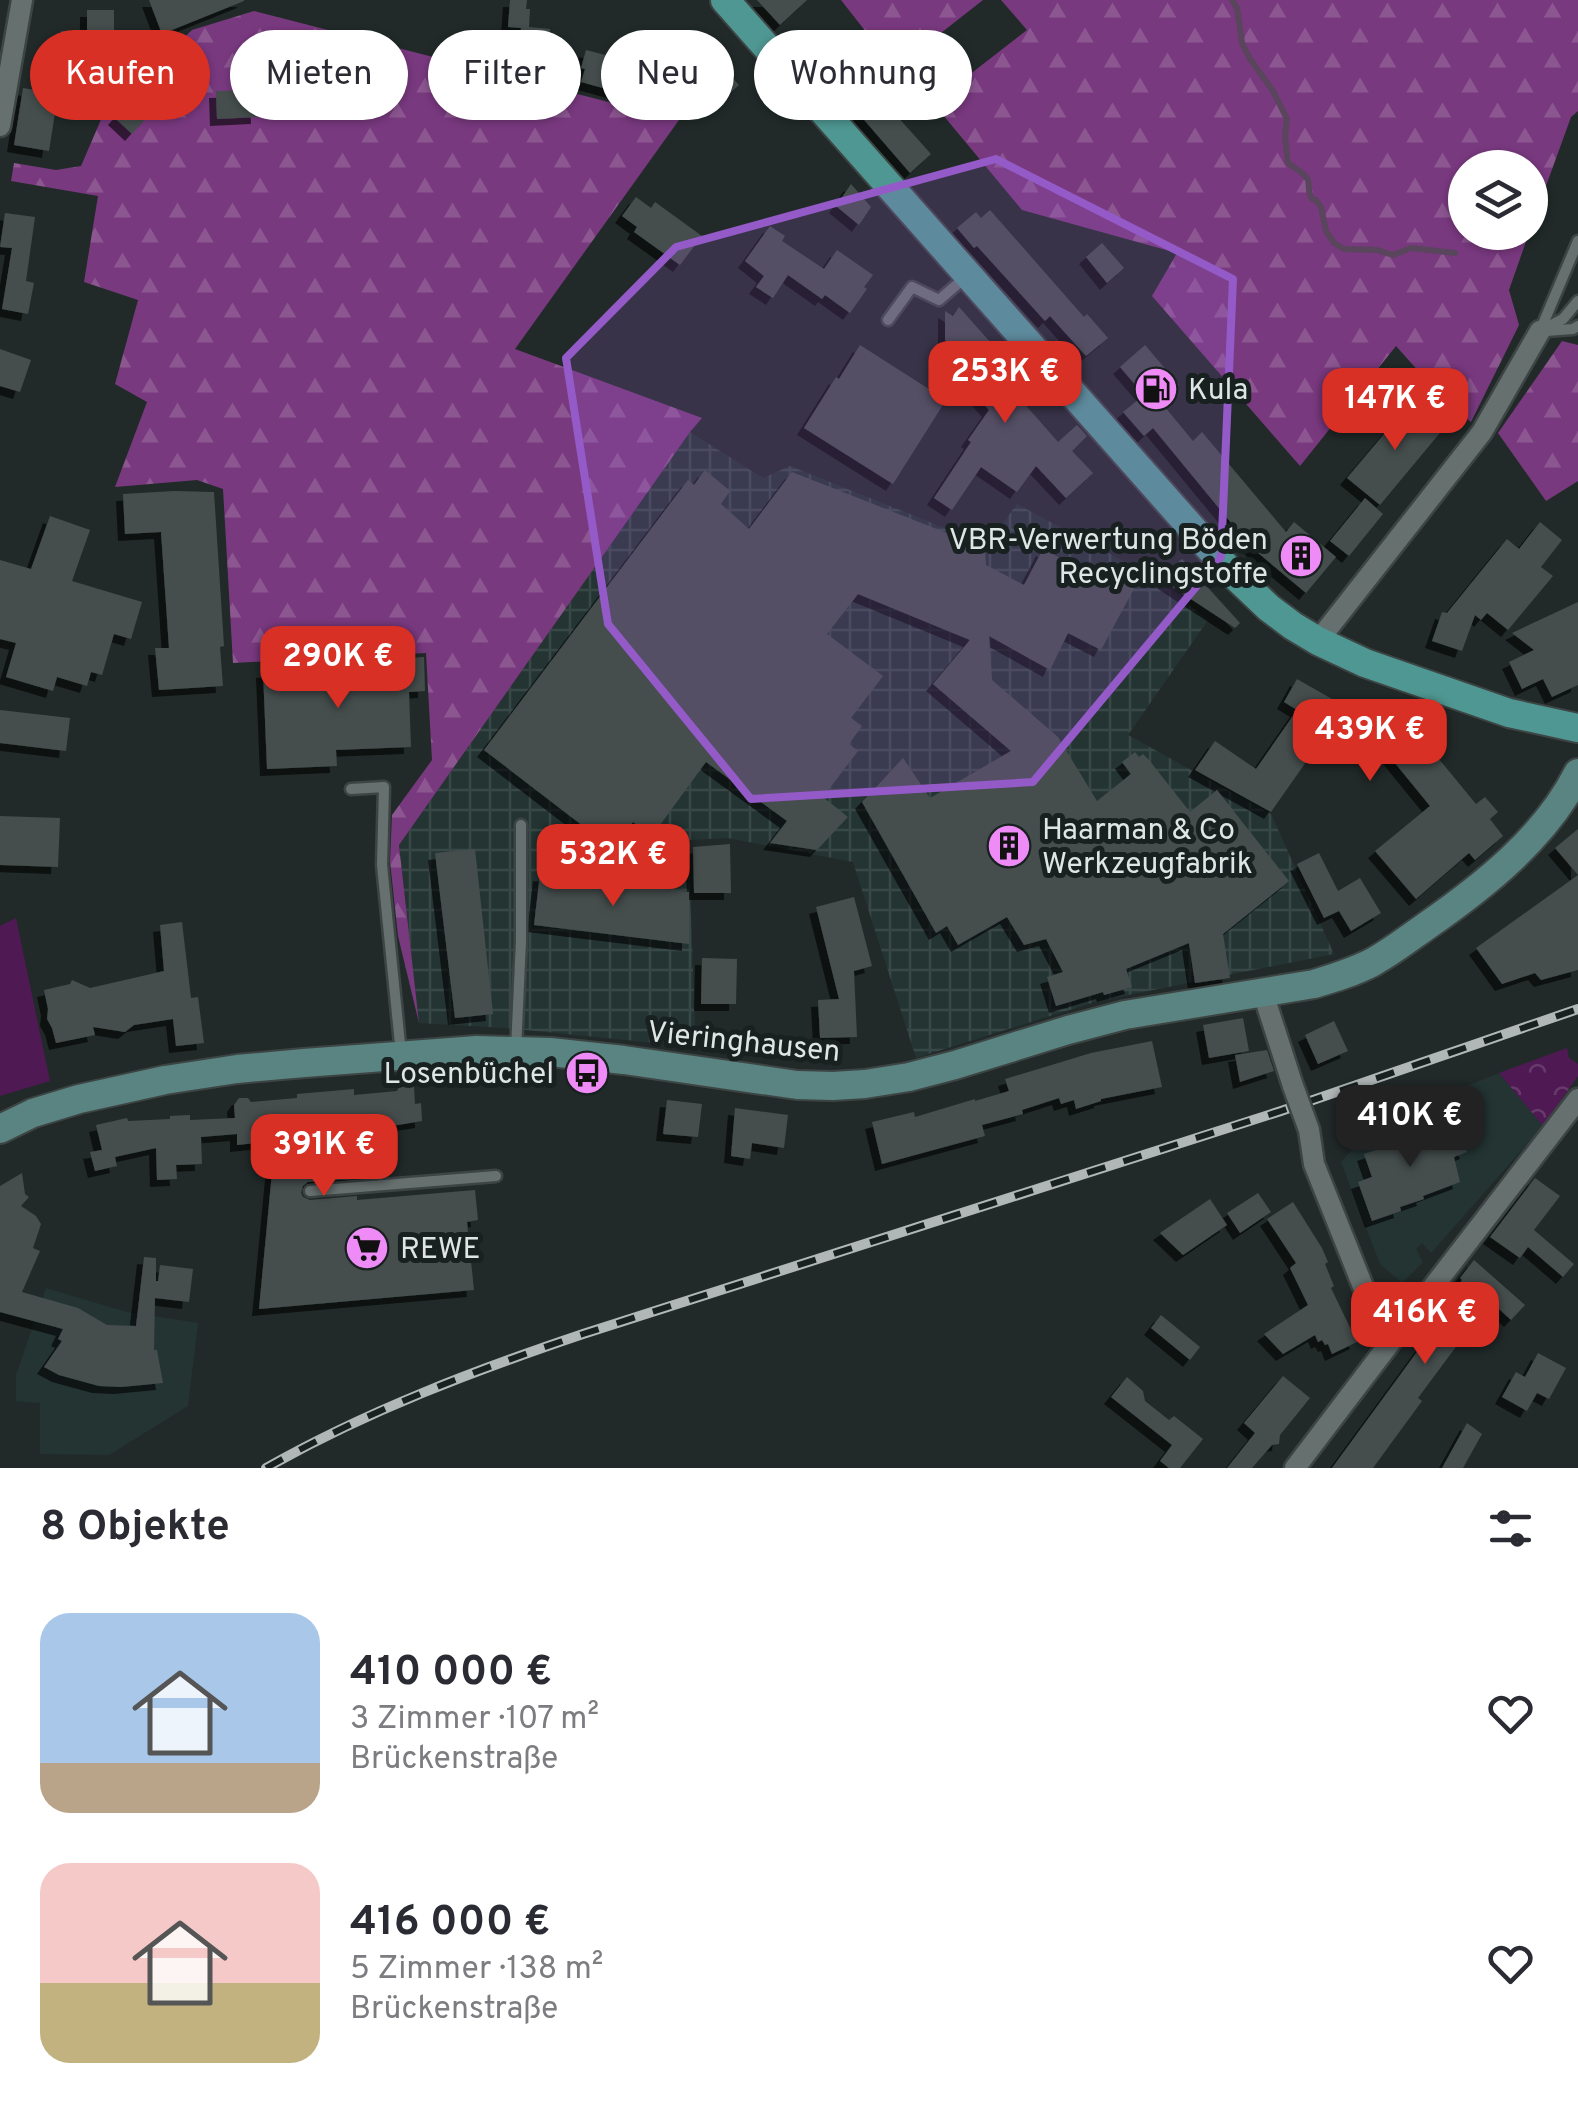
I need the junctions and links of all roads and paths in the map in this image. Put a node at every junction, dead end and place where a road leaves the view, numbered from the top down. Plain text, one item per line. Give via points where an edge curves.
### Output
1 (22, 0) edge
2 (725, 0) edge
3 (0, 126) edge
4 (1578, 242) edge
5 (968, 274) junction
6 (1578, 301) edge
7 (888, 320) dead end
8 (1578, 326) edge
9 (1540, 332) junction
10 (1318, 641) junction
11 (1578, 728) edge
12 (1578, 773) edge
13 (351, 789) dead end
14 (521, 825) dead end
15 (1264, 992) junction
16 (516, 1050) junction
17 (401, 1056) junction
18 (1578, 1098) edge
19 (0, 1129) edge
20 (496, 1176) dead end
21 (310, 1191) dead end
22 (1396, 1335) junction
23 (1296, 1468) edge

1 - 3 street
2 - 5 main road
4 - 9 lane
5 - 7 lane via 940,300 912,287
5 - 10 main road via 1228,570
6 - 9 lane
8 - 9 lane
9 - 10 street via 1482,432
10 - 11 main road via 1449,693
12 - 15 main road, Vieringhausen via 1532,839 1445,914 1344,975
13 - 17 lane via 384,787 382,865
14 - 16 lane
15 - 16 main road, Vieringhausen via 1125,1015 955,1066 865,1084 798,1084
15 - 22 street, bridge via 1310,1130 1314,1164 1376,1320
16 - 17 main road, Vieringhausen
17 - 19 main road, Vieringhausen via 165,1080 33,1113
18 - 22 street
20 - 21 lane
22 - 23 street

